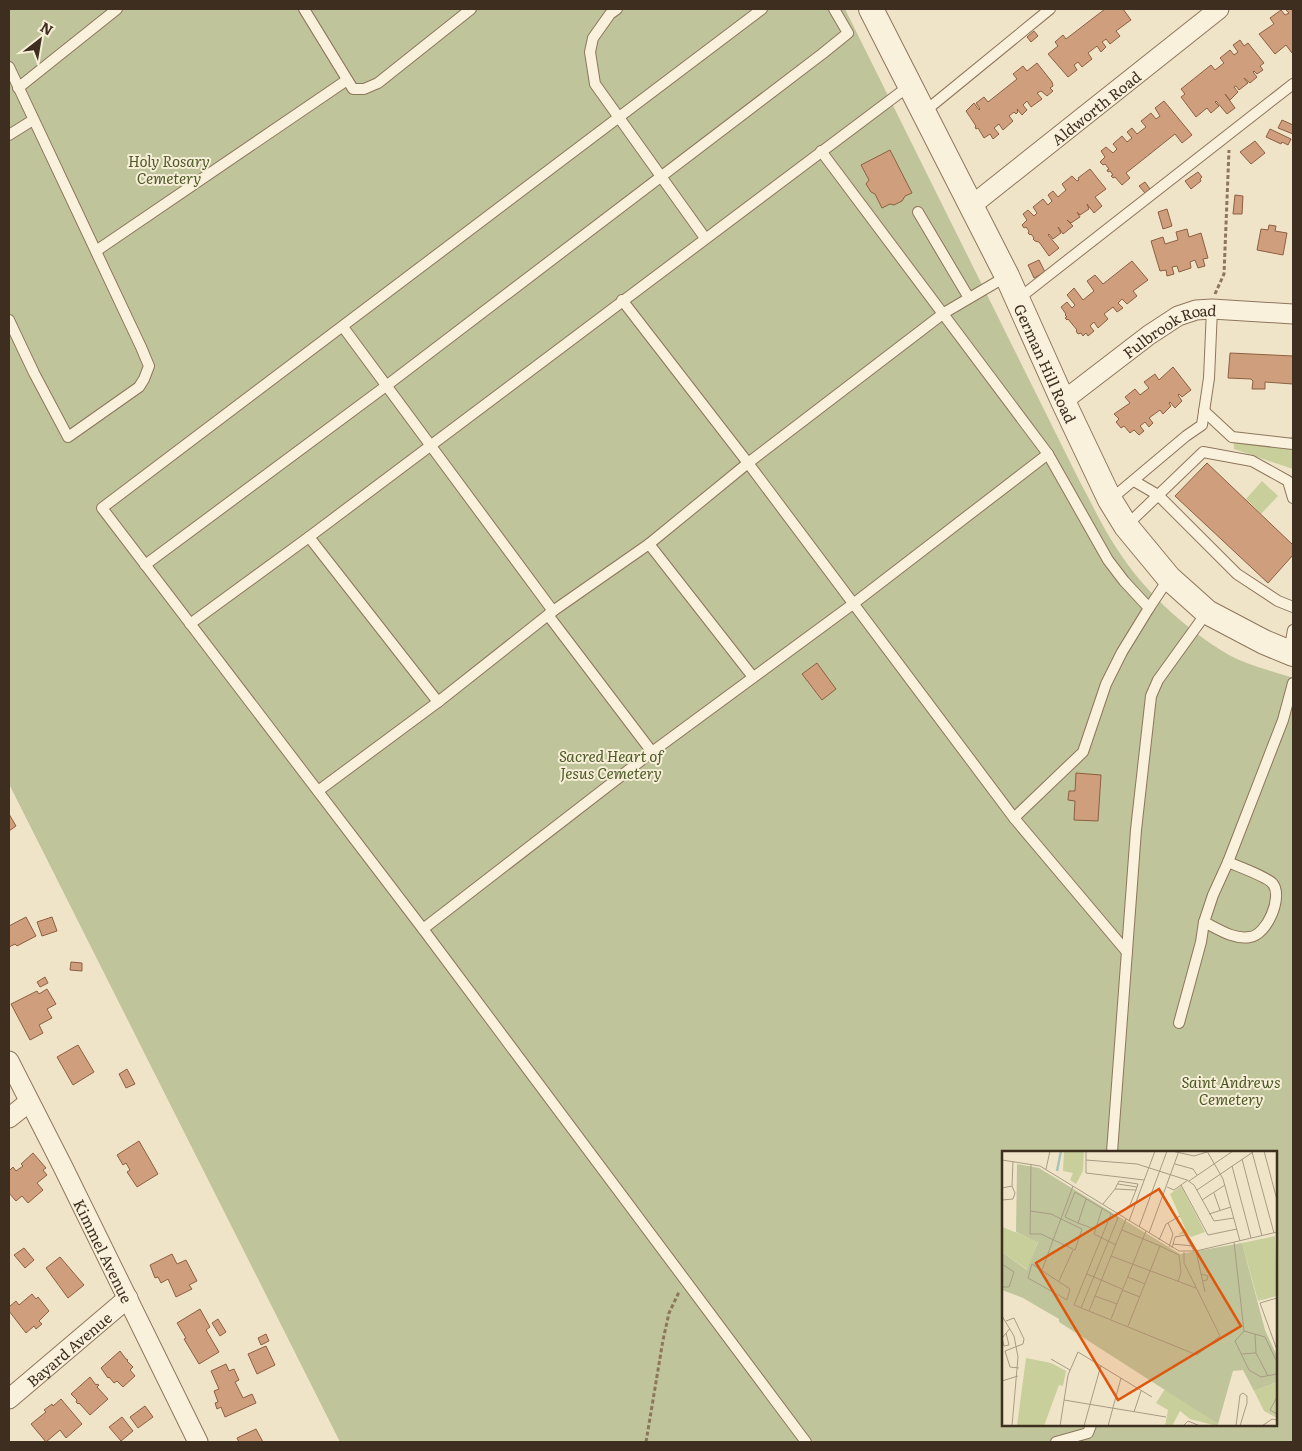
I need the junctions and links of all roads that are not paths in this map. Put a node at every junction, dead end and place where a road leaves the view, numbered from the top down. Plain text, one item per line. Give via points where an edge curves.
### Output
1 (117, 9) edge
2 (304, 9) edge
3 (471, 9) edge
4 (762, 9) edge
5 (834, 9) edge
6 (872, 9) edge
7 (1050, 9) edge
8 (1219, 9) edge
9 (611, 11) edge
10 (9, 67) edge
11 (347, 80) junction
12 (1293, 84) edge
13 (910, 85) junction
14 (18, 88) junction
15 (924, 112) junction
16 (618, 116) junction
17 (33, 120) junction
18 (9, 135) edge
19 (821, 151) junction
20 (661, 175) junction
21 (971, 206) junction
22 (918, 212) dead end
23 (705, 238) junction
24 (96, 251) junction
25 (1007, 276) junction
26 (969, 298) junction
27 (1018, 299) junction
28 (622, 300) junction
29 (1212, 309) junction
30 (944, 314) junction
31 (1293, 314) edge
32 (9, 320) edge
33 (343, 327) junction
34 (386, 386) junction
35 (1064, 401) junction
36 (1204, 411) junction
37 (1293, 444) edge
38 (430, 445) junction
39 (1048, 454) junction
40 (748, 463) junction
41 (1134, 481) junction
42 (1158, 495) junction
43 (1293, 498) edge
44 (1110, 500) junction
45 (1126, 526) junction
46 (309, 537) junction
47 (649, 544) junction
48 (145, 565) junction
49 (1169, 578) junction
50 (853, 604) junction
51 (1293, 607) edge
52 (1149, 608) junction
53 (1207, 612) junction
54 (550, 613) junction
55 (190, 624) junction
56 (1292, 646) edge
57 (753, 677) junction
58 (1293, 683) edge
59 (438, 702) junction
60 (652, 752) junction
61 (318, 791) junction
62 (1014, 818) junction
63 (1228, 862) junction
64 (1204, 922) junction
65 (423, 929) junction
66 (1127, 952) junction
67 (1180, 1023) dead end
68 (9, 1061) edge
69 (29, 1102) junction
70 (9, 1118) edge
71 (1112, 1151) edge
72 (128, 1298) junction
73 (9, 1399) edge
74 (1091, 1426) edge
75 (198, 1442) edge
76 (806, 1442) edge
77 (1056, 1442) edge

1 - 14 lane
2 - 11 lane
3 - 11 lane via 378,83 364,89 353,88
4 - 16 lane
5 - 20 lane via 848,33
6 - 13 street, German Hill Road
7 - 15 lane
8 - 21 street, Aldworth Road
9 - 16 lane via 593,38 590,52 595,84
10 - 14 lane
11 - 24 lane
12 - 27 lane
13 - 15 street, German Hill Road
13 - 19 lane
14 - 17 lane
15 - 21 street, German Hill Road
16 - 20 lane
16 - 33 lane
17 - 18 lane
17 - 24 lane
19 - 23 lane
19 - 30 lane
20 - 23 lane
20 - 34 lane
21 - 25 street, German Hill Road
22 - 26 lane
23 - 28 lane
24 - 32 lane via 148,366 138,387 68,437
25 - 26 lane
25 - 27 street, German Hill Road
26 - 30 lane
27 - 35 street, German Hill Road
28 - 38 lane
28 - 40 lane
29 - 31 street, Fulbrook Road
29 - 35 street, Fulbrook Road via 1196,310 1165,323
29 - 36 lane
30 - 39 lane
30 - 40 lane
33 - 34 lane
33 - 48 lane via 102,508
34 - 38 lane
34 - 48 lane
35 - 44 street, German Hill Road
36 - 37 lane via 1232,437
36 - 41 lane via 1202,425
38 - 46 lane
38 - 54 lane
39 - 50 lane
39 - 52 lane via 1108,560
40 - 47 lane
40 - 50 lane
41 - 42 lane
41 - 44 lane
42 - 43 lane via 1203,452 1252,461 1288,481
42 - 45 lane
42 - 51 lane via 1238,574 1278,601
44 - 45 street, German Hill Road
45 - 49 street, German Hill Road
46 - 55 lane
46 - 59 lane
47 - 54 lane
47 - 57 lane
48 - 55 lane
49 - 52 lane
49 - 53 street, German Hill Road
50 - 57 lane
50 - 62 lane
52 - 62 lane via 1106,684 1084,752
53 - 56 street, German Hill Road via 1264,642
53 - 66 lane via 1158,680 1151,696
54 - 59 lane
54 - 60 lane
55 - 61 lane
57 - 60 lane
58 - 63 lane via 1283,720
59 - 61 lane
60 - 65 lane
61 - 65 lane
62 - 66 lane
63 - 64 lane
63 - 64 lane via 1272,881 1277,890 1275,906 1267,925 1253,937 1238,938
64 - 67 lane
65 - 76 lane
66 - 71 lane
68 - 69 street, Kimmel Avenue
69 - 70 street
69 - 72 street, Kimmel Avenue
72 - 73 street, Bayard Avenue
72 - 75 street, Kimmel Avenue
74 - 77 lane via 1088,1434

